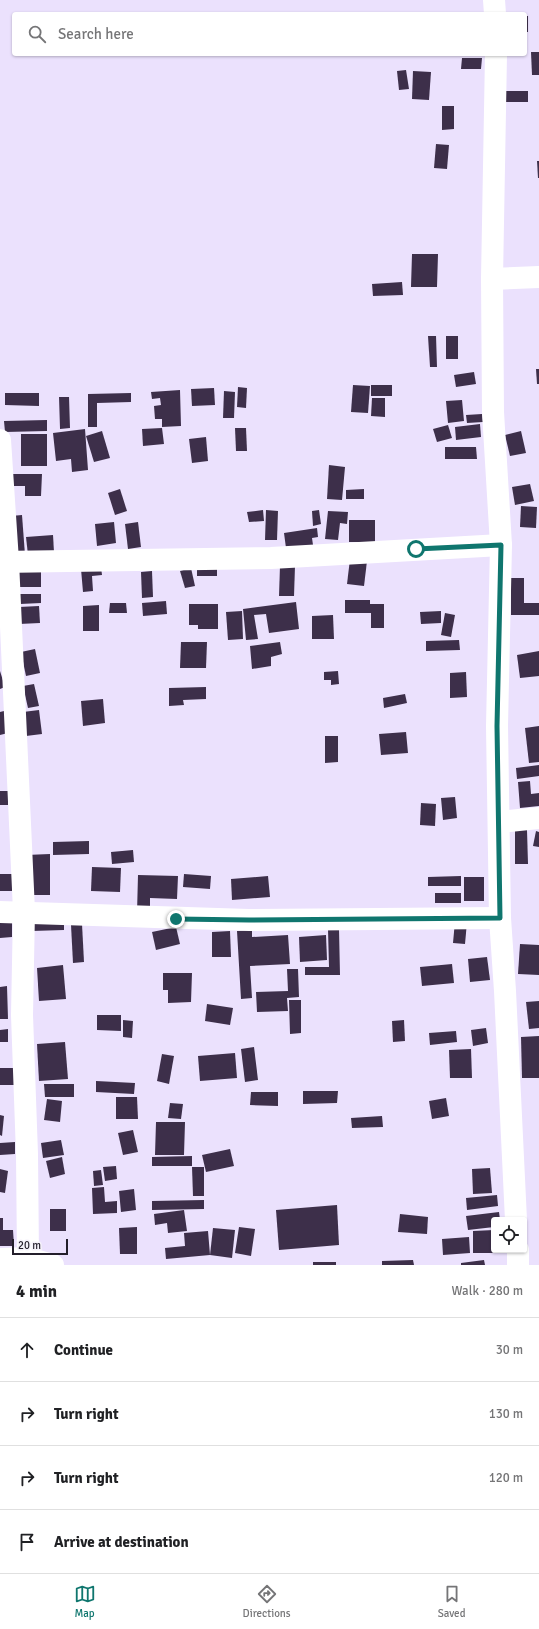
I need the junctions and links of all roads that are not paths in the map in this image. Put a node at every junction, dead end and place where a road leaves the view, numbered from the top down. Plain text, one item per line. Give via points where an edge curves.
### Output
1 (494, 0) edge
2 (495, 12) edge
3 (496, 56) edge
4 (539, 277) edge
5 (492, 279) junction
6 (0, 440) edge
7 (501, 545) junction
8 (4, 561) edge
9 (539, 818) edge
10 (499, 822) junction
11 (24, 911) junction
12 (0, 912) edge
13 (500, 918) junction
14 (516, 1217) edge
15 (518, 1253) edge
16 (28, 1258) junction
17 (0, 1259) edge
18 (53, 1265) edge
19 (518, 1265) edge

1 - 2 street
3 - 5 street
4 - 5 street
5 - 7 street via 493,412
6 - 8 street
7 - 8 street via 271,558
7 - 10 street via 497,726
8 - 11 street
9 - 10 street
10 - 13 street
11 - 12 street
11 - 13 street via 176,919
11 - 16 street via 22,1015
13 - 14 street
15 - 19 street
16 - 17 street
16 - 18 street

